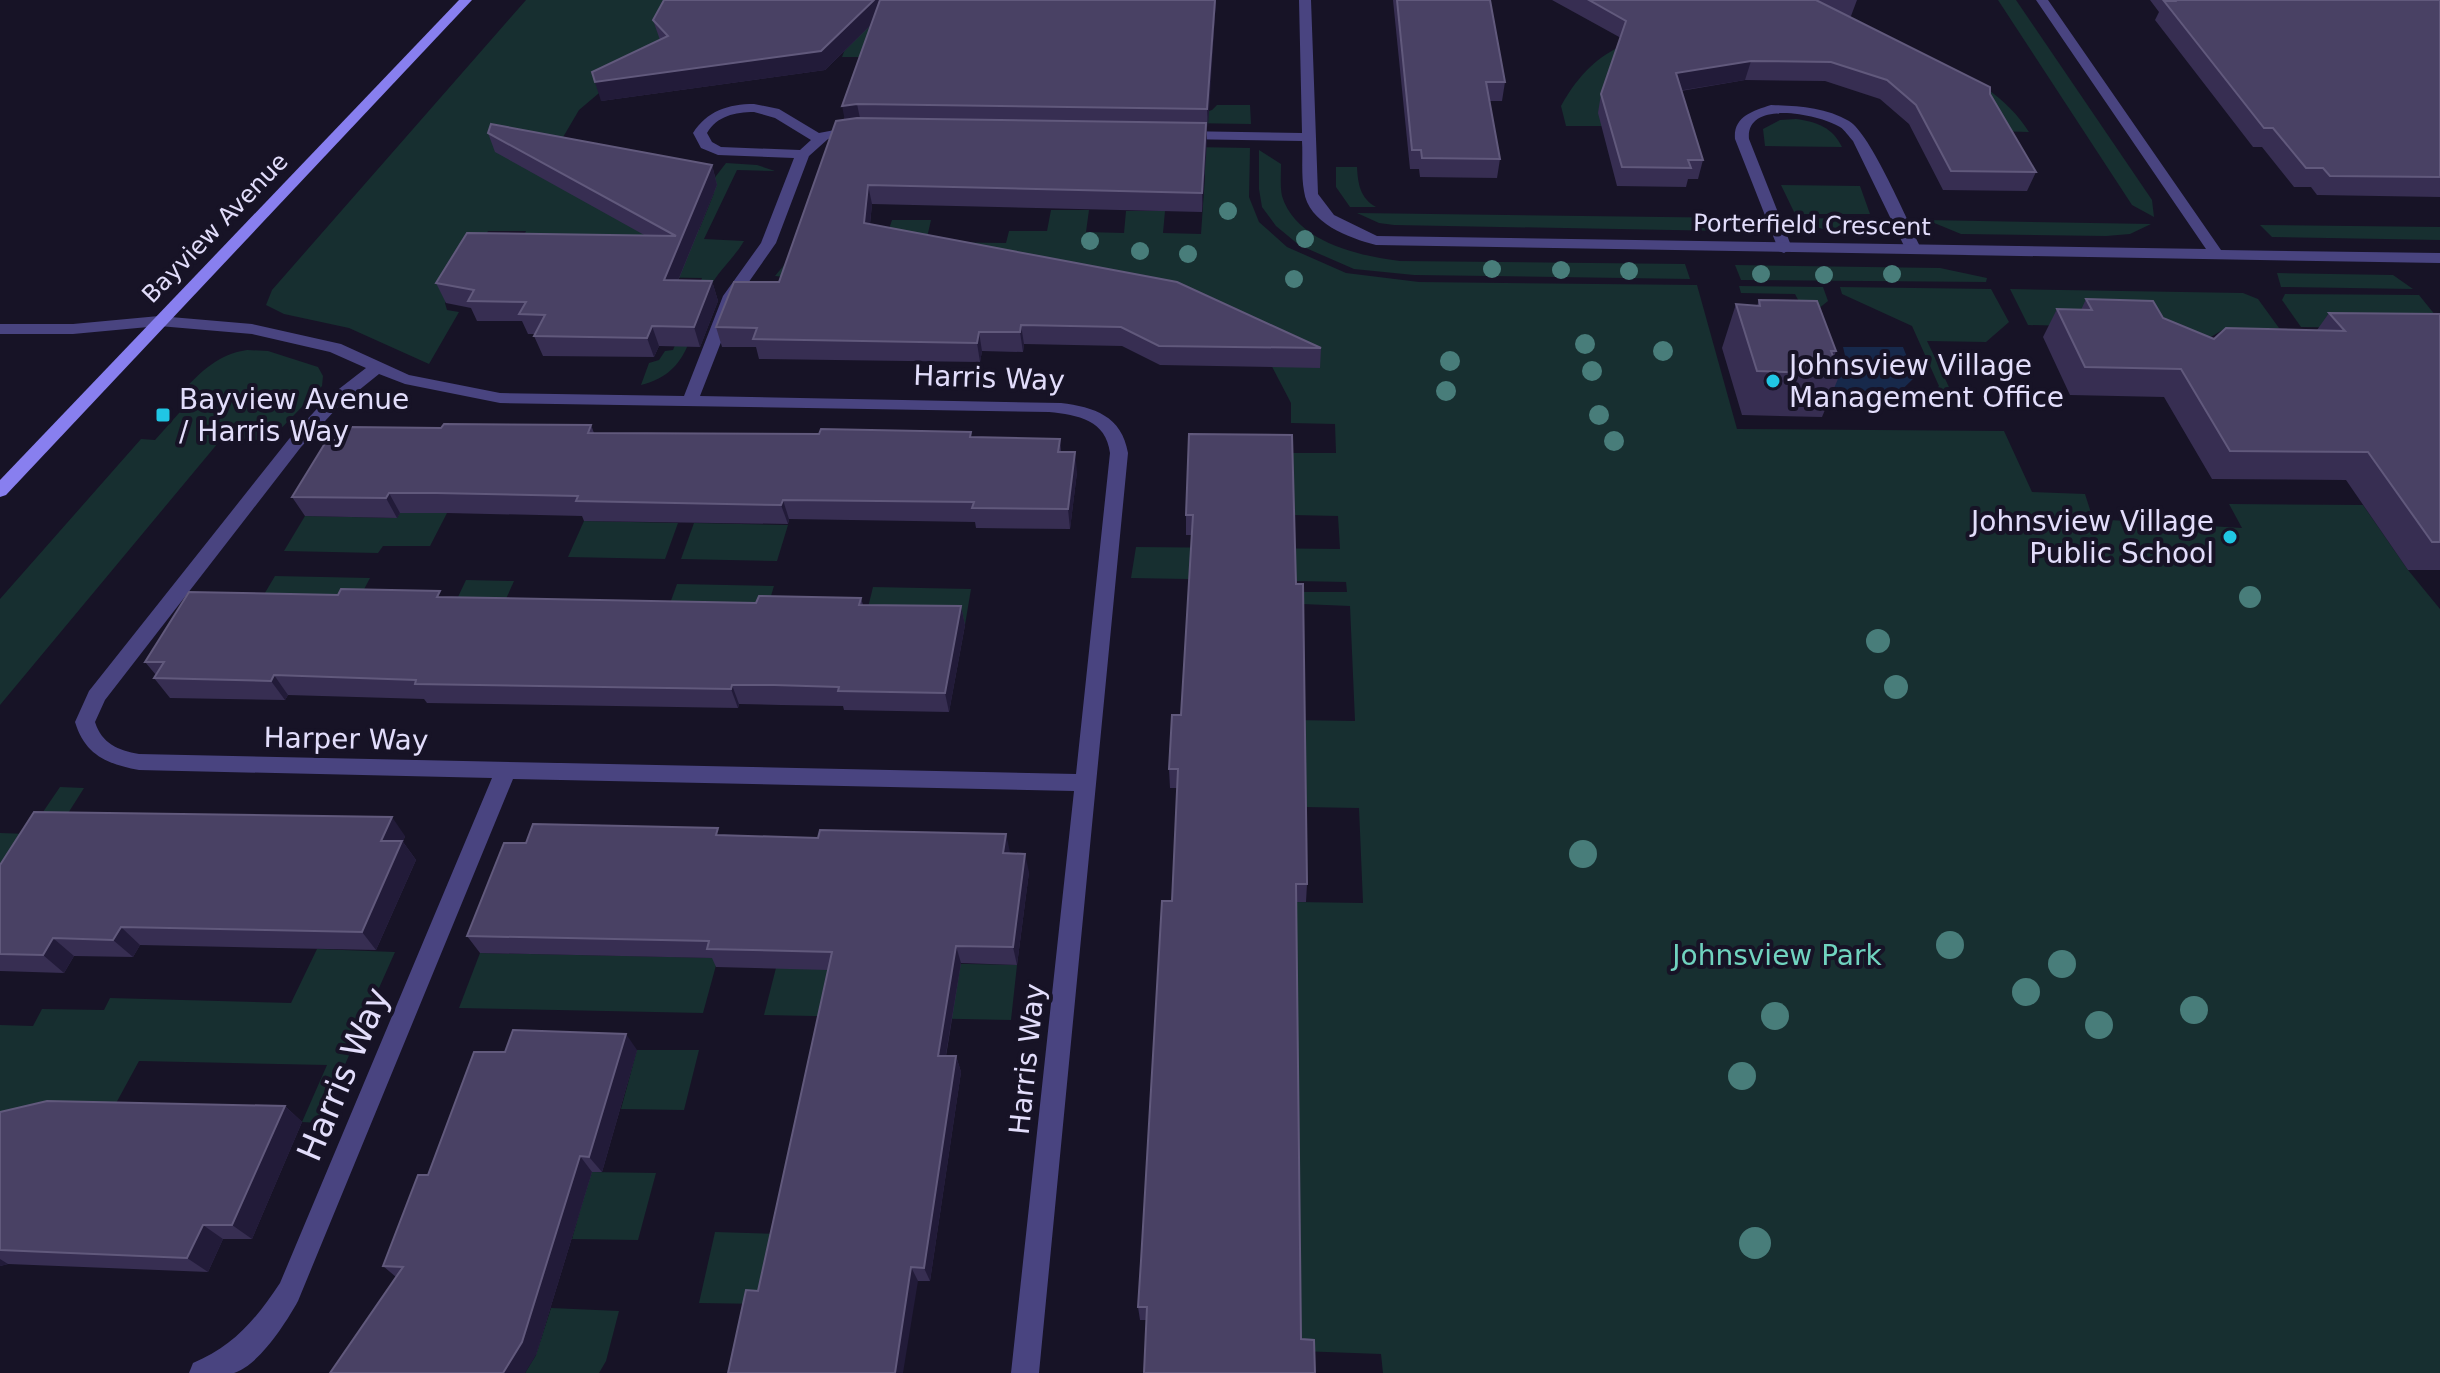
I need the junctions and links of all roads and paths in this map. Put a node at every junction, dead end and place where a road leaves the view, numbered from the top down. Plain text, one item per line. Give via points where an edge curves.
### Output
1 (466, 0) edge
2 (1305, 0) edge
3 (2042, 0) edge
4 (877, 130) edge
5 (1168, 135) edge
6 (1308, 137) junction
7 (818, 139) junction
8 (803, 154) junction
9 (1784, 248) junction
10 (1914, 250) junction
11 (2217, 255) junction
12 (2440, 258) edge
13 (159, 321) junction
14 (0, 329) edge
15 (376, 368) junction
16 (690, 401) junction
17 (0, 491) edge
18 (506, 770) junction
19 (1086, 783) junction
20 (203, 1373) edge
21 (1025, 1373) edge

1 - 13 main road, Bayview Avenue
2 - 6 street, Porterfield Crescent
3 - 11 street
4 - 7 street
5 - 6 street
6 - 9 street, Porterfield Crescent via 1315,205 1339,226 1376,240
7 - 8 street
7 - 8 street via 777,113 755,108 722,114 700,133 706,145 718,151
8 - 16 street via 768,243 731,296
9 - 10 street, Porterfield Crescent
9 - 10 street via 1741,128 1761,112 1791,108 1821,113 1852,130
10 - 11 street, Porterfield Crescent
11 - 12 street, Porterfield Crescent
13 - 14 street, Harris Way
13 - 15 street, Harris Way via 252,329 335,348
13 - 17 main road, Bayview Avenue
15 - 16 street, Harris Way via 481,396
15 - 18 street, Harper Way via 332,403 295,443 96,696 88,710 88,732 111,756 139,762
16 - 19 street, Harris Way via 1049,407 1092,414 1111,427 1119,453
18 - 19 street, Harper Way
18 - 20 street, Harris Way via 289,1292 250,1345
19 - 21 street, Harris Way

